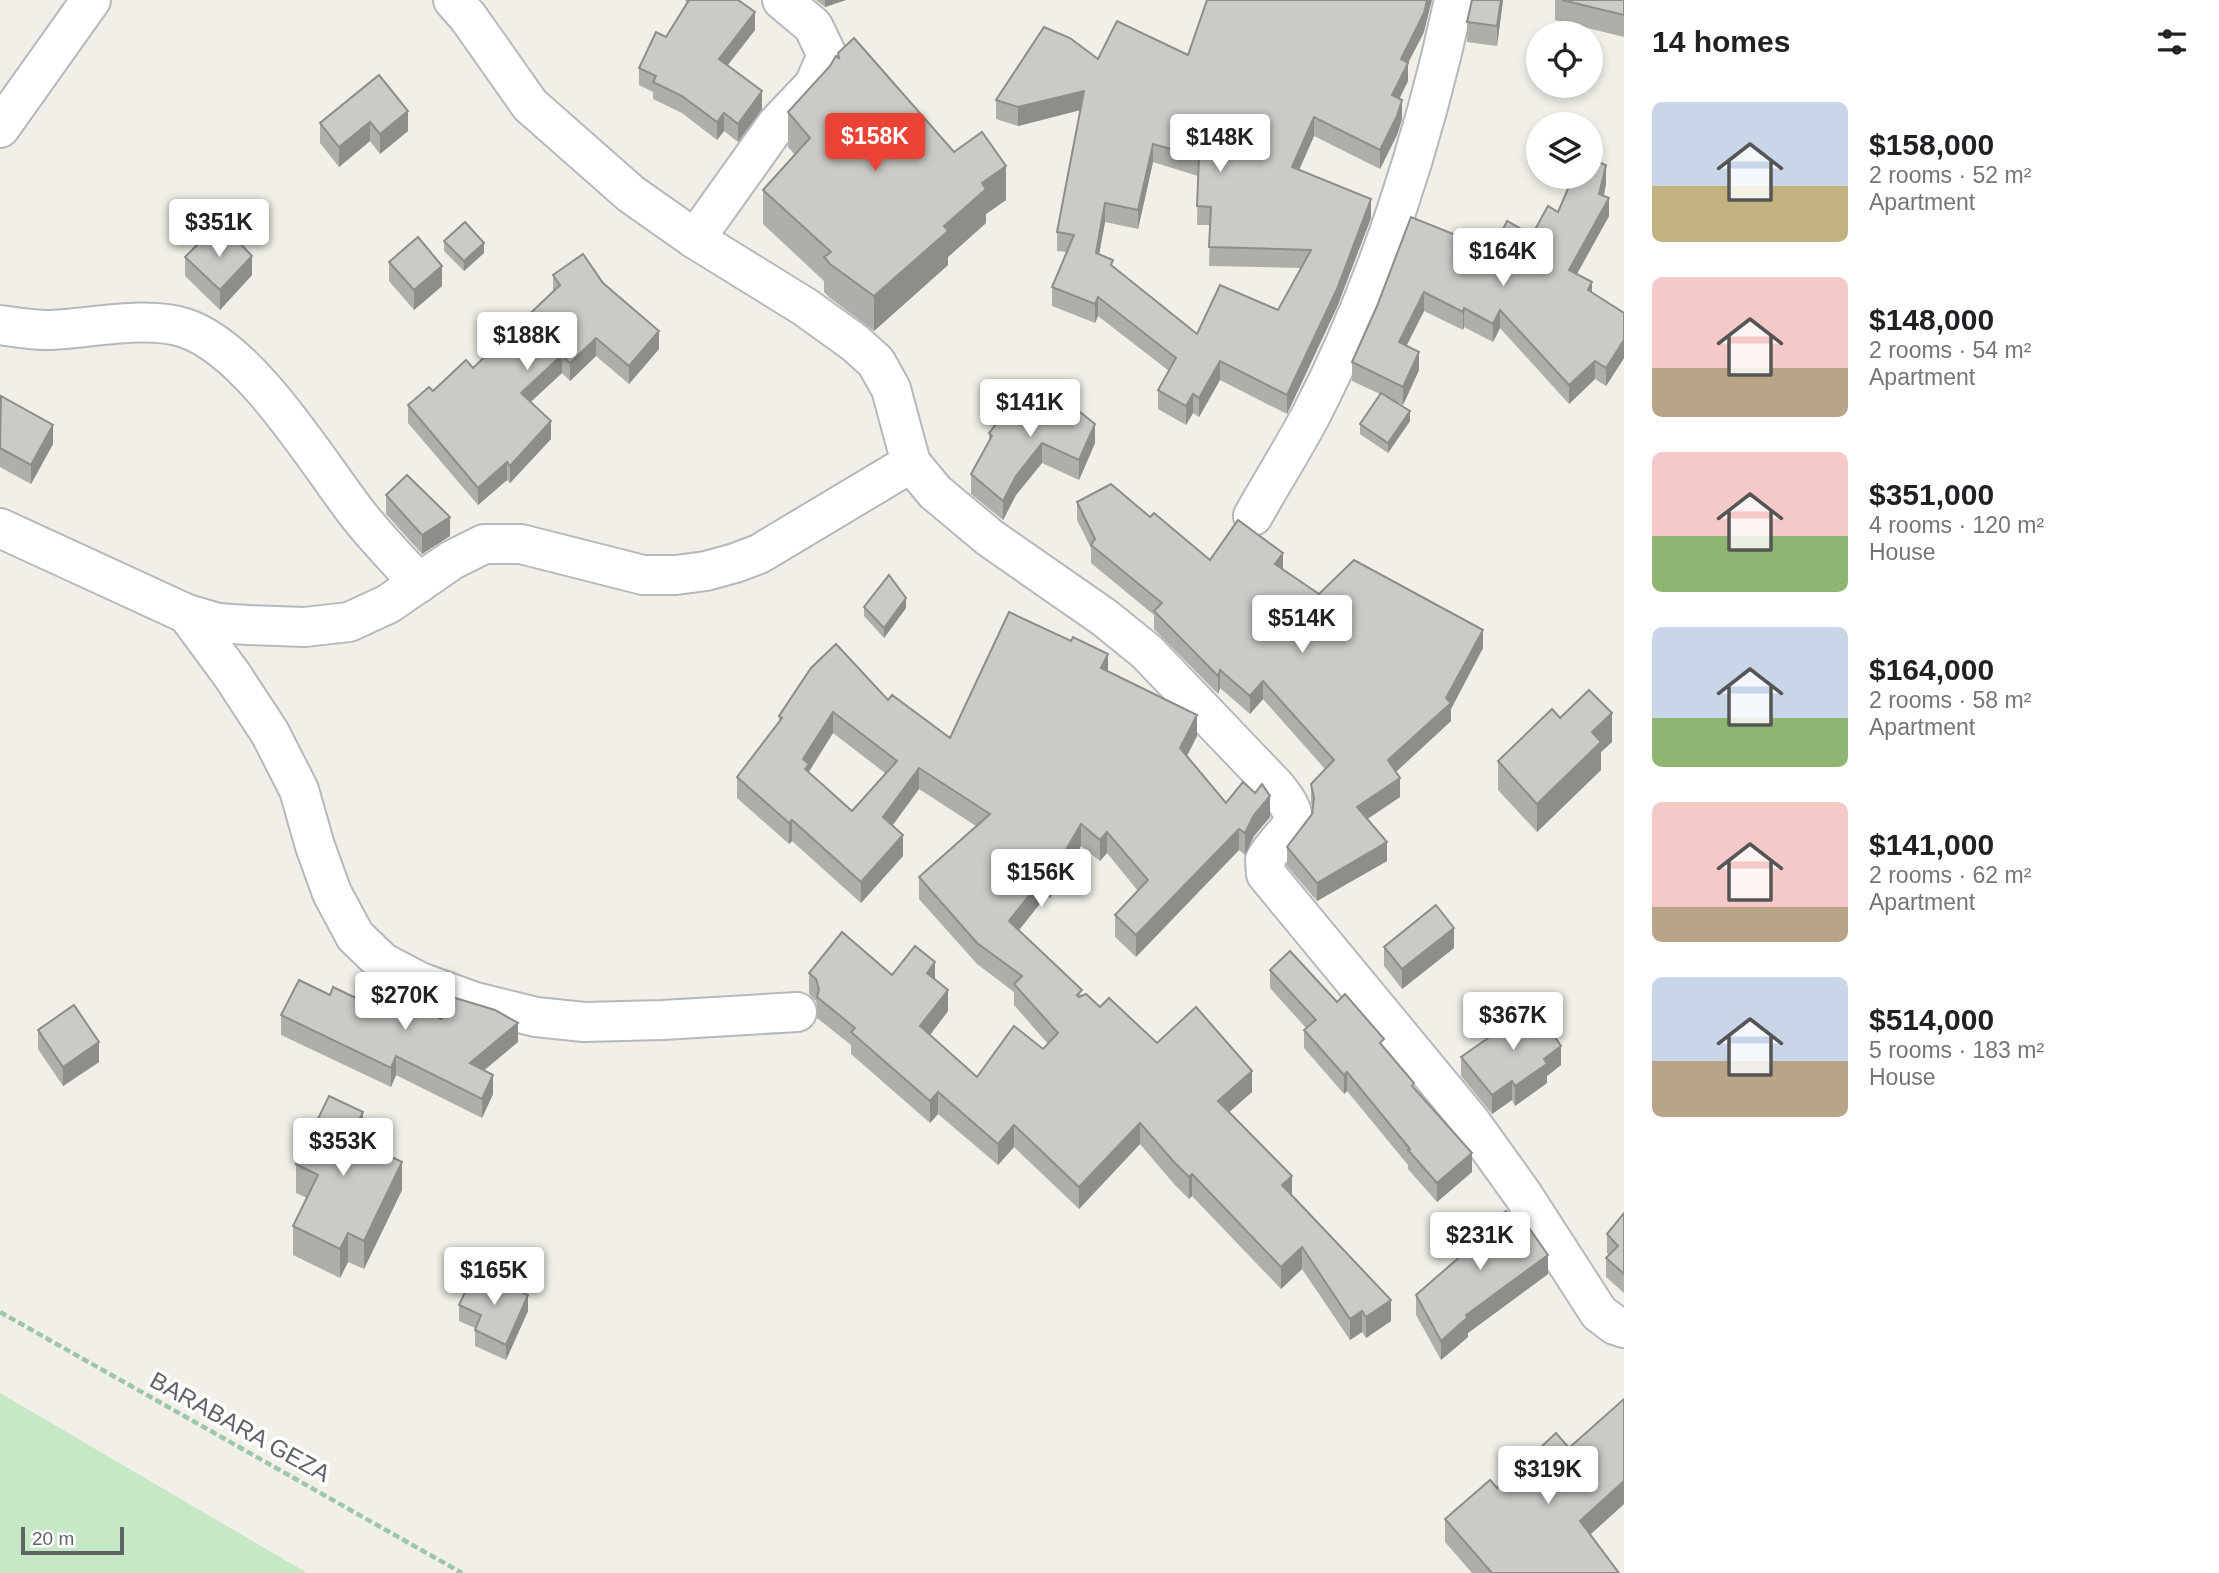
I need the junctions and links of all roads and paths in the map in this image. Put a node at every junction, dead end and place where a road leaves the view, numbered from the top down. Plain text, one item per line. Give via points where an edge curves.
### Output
1 (91, 0) edge
2 (453, 0) edge
3 (782, 0) edge
4 (1454, 0) edge
5 (0, 128) edge
6 (695, 239) junction
7 (0, 325) edge
8 (911, 463) junction
9 (1253, 516) dead end
10 (0, 528) edge
11 (419, 583) junction
12 (187, 614) junction
13 (797, 1012) dead end
14 (0, 1312) edge
15 (1624, 1328) edge
16 (462, 1573) edge

1 - 5 street
2 - 6 street via 530,105 631,194
3 - 6 street via 813,26 827,55 814,85 777,124
4 - 9 street via 1420,133 1371,276 1311,415
6 - 8 street via 805,307 876,362 891,390
7 - 11 street via 46,330 148,324 183,327 205,337 251,375 358,514
8 - 11 street via 759,554 726,566 676,575 643,575 521,544 484,544
8 - 15 street via 953,509 1147,652 1289,803 1293,817 1265,860 1266,874 1470,1121 1599,1313
10 - 12 street
11 - 12 street via 349,622 305,627 248,625
12 - 13 street via 270,733 299,790 332,893 355,936 382,962 475,1002 536,1017 584,1022
14 - 16 path, BARABARA GEZA

